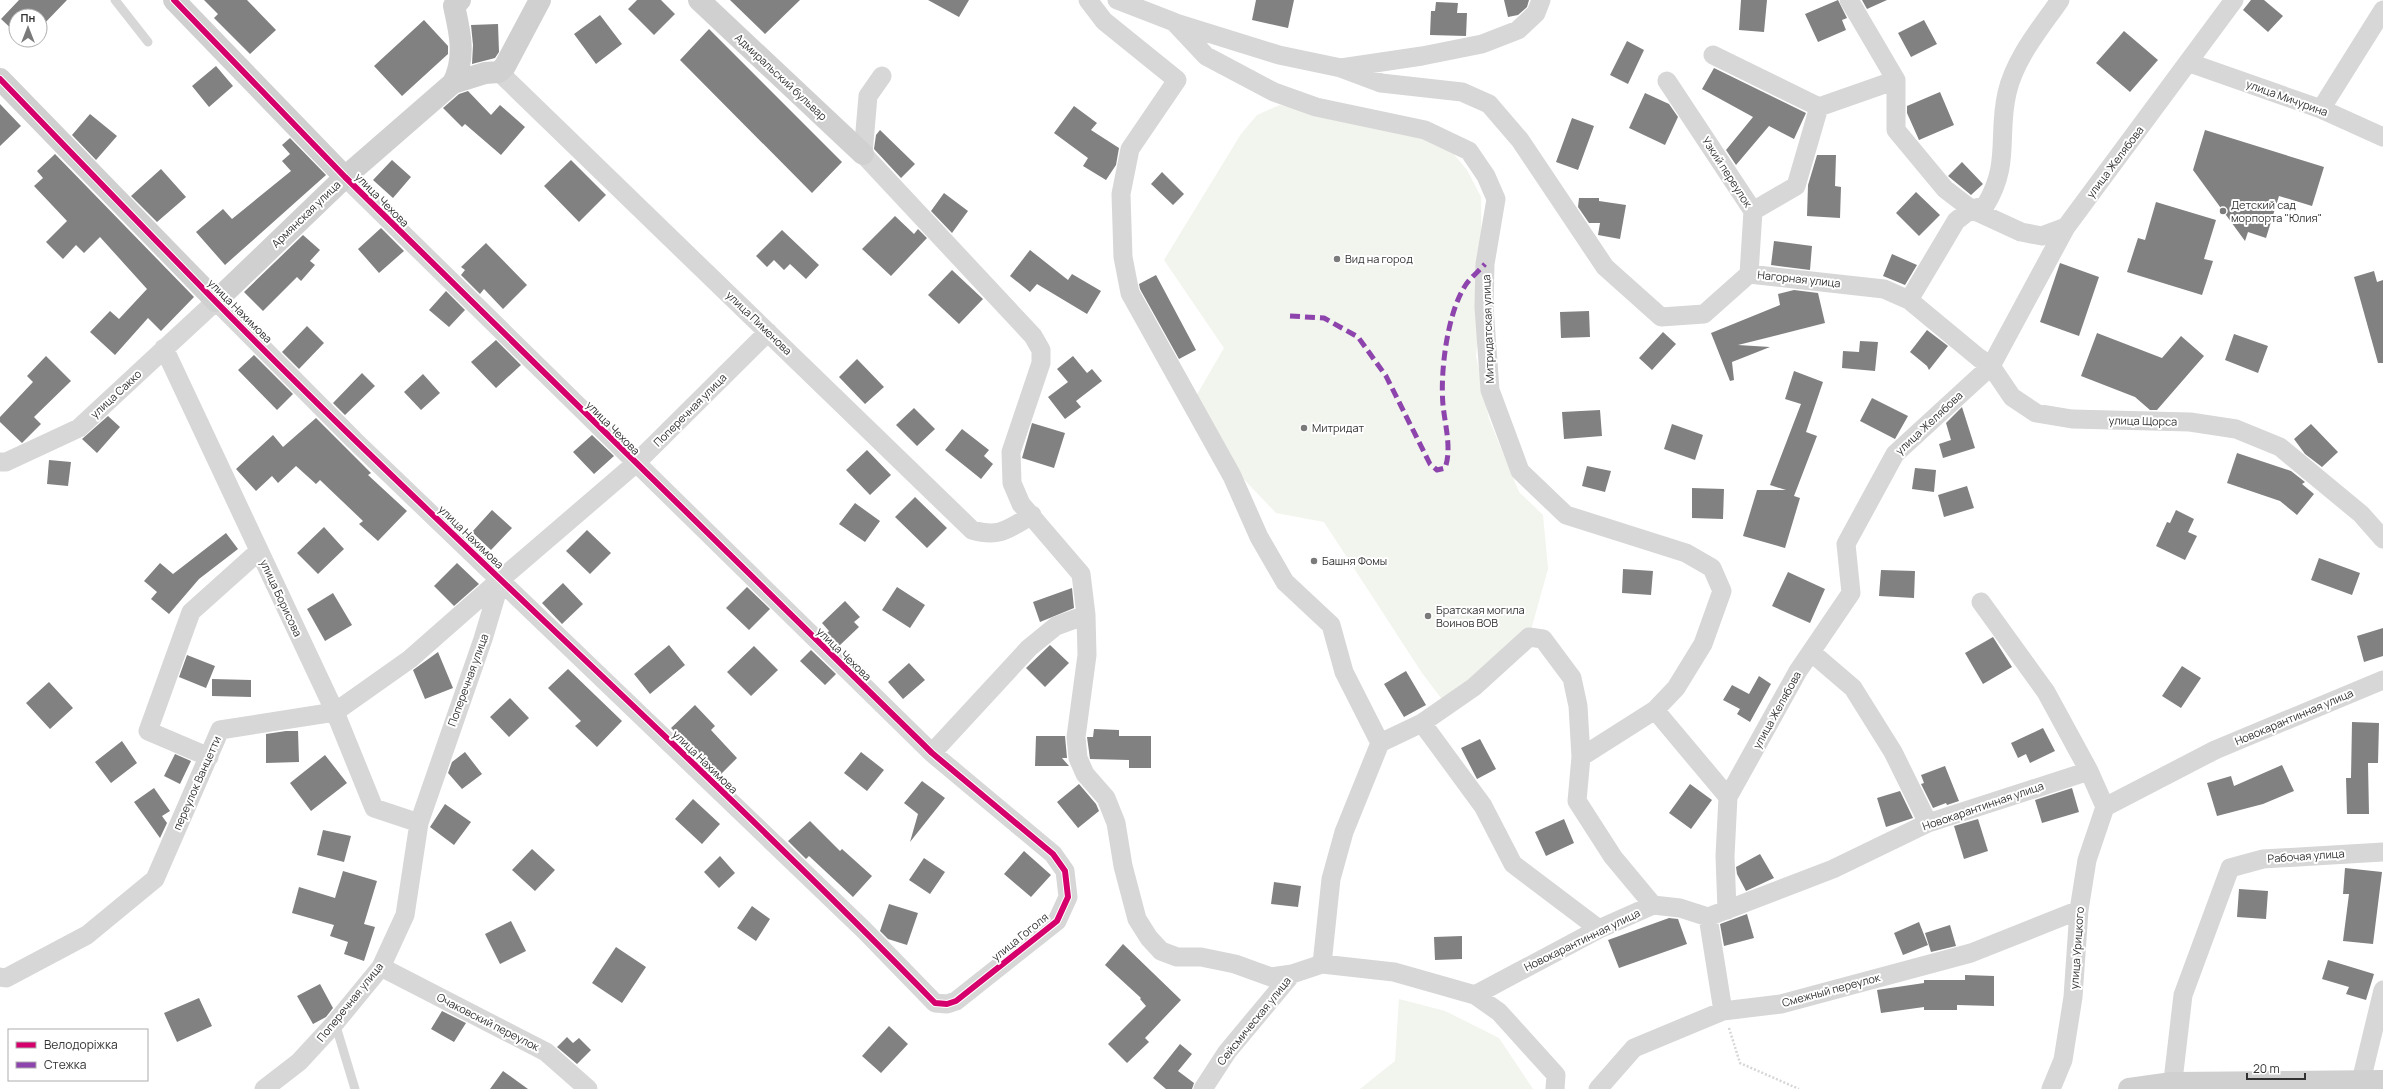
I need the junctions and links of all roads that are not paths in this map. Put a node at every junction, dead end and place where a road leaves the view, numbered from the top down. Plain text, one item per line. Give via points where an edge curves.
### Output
1 (115, 0) edge
2 (174, 0) edge
3 (540, 0) edge
4 (698, 0) edge
5 (1088, 0) edge
6 (1118, 0) edge
7 (1542, 0) edge
8 (1849, 0) edge
9 (2060, 0) edge
10 (2234, 0) edge
11 (454, 2) edge
12 (2383, 10) edge
13 (1174, 22) junction
14 (148, 42) dead end
15 (1713, 55) dead end
16 (2190, 63) junction
17 (1342, 68) junction
18 (500, 72) junction
19 (882, 76) dead end
20 (0, 79) edge
21 (1896, 80) junction
22 (1667, 81) dead end
23 (452, 82) junction
24 (1819, 107) junction
25 (2321, 109) junction
26 (2383, 138) edge
27 (862, 154) junction
28 (345, 177) junction
29 (1971, 209) junction
30 (1753, 211) junction
31 (2066, 227) junction
32 (1749, 274) junction
33 (1909, 300) junction
34 (216, 301) junction
35 (768, 332) junction
36 (164, 348) junction
37 (1991, 366) junction
38 (0, 462) edge
39 (635, 464) junction
40 (1032, 515) junction
41 (2383, 540) edge
42 (259, 551) junction
43 (501, 579) junction
44 (1982, 602) dead end
45 (1086, 615) junction
46 (1811, 652) junction
47 (2383, 680) edge
48 (1655, 710) junction
49 (335, 712) junction
50 (1422, 723) junction
51 (1380, 743) junction
52 (932, 753) junction
53 (209, 757) junction
54 (1581, 757) junction
55 (2089, 771) junction
56 (1728, 797) junction
57 (2105, 807) junction
58 (419, 823) junction
59 (1928, 823) junction
60 (2383, 852) edge
61 (1053, 854) joint
62 (1654, 905) junction
63 (1727, 910) junction
64 (2079, 910) junction
65 (1708, 917) junction
66 (1599, 929) junction
67 (1322, 964) junction
68 (381, 967) junction
69 (1292, 974) junction
70 (0, 977) edge
71 (2383, 990) edge
72 (1475, 995) junction
73 (935, 1003) joint
74 (1723, 1011) junction
75 (336, 1023) junction
76 (2361, 1081) junction
77 (2383, 1081) edge
78 (2172, 1086) edge
79 (264, 1089) edge
80 (355, 1089) edge
81 (588, 1089) edge
82 (1203, 1089) edge
83 (1555, 1089) edge
84 (1598, 1089) edge
85 (2051, 1089) edge
86 (2129, 1089) edge

1 - 14 lane
2 - 28 street, улица Чехова
3 - 18 street
4 - 27 street, Адмиральский бульвар
5 - 51 street via 1104,21 1178,80 1130,149 1122,194 1123,257 1130,293 1232,476 1260,537 1285,582 1331,625 1344,672
6 - 13 street, Митридатская улица
7 - 17 street via 1536,14 1518,30 1482,44
8 - 21 street
9 - 29 street via 2014,68 2006,94 2001,171 1995,190 1985,206
10 - 16 street, улица Желябова
11 - 23 street, Армянская улица via 460,35 460,69
12 - 25 street
13 - 17 street via 1279,55
13 - 48 street, Митридатская улица via 1206,56 1274,92 1316,107 1425,130 1469,151 1486,176 1496,199 1485,264 1484,307 1490,390 1520,471 1566,515 1686,553 1712,568 1722,591 1703,644 1676,688
15 - 24 street
16 - 25 street, улица Мичурина
16 - 31 street, улица Желябова
17 - 32 street, Нагорная улица via 1381,83 1462,92 1489,104 1520,140 1604,266 1662,317 1704,314
18 - 23 street, Армянская улица via 485,73
18 - 35 street, улица Пименова
19 - 27 street via 868,96
20 - 34 street, улица Нахимова
21 - 24 street
21 - 29 street via 1896,130 1946,188
22 - 30 street, Узкий переулок
23 - 28 street, Армянская улица
24 - 30 street via 1796,186
25 - 26 street, улица Мичурина
27 - 40 street via 1033,336 1041,350 1041,363 1011,452 1012,483 1021,504
28 - 34 street, Армянская улица
28 - 39 street, улица Чехова
29 - 31 street via 2021,232 2042,236
29 - 33 street via 1956,221
30 - 32 street, Узкий переулок
31 - 37 street, улица Желябова
32 - 33 street, Нагорная улица via 1884,289
33 - 37 street, улица Щорса
34 - 36 street, улица Сакко
34 - 43 street, улица Нахимова via 354,440
35 - 39 street, Поперечная улица
35 - 40 street, улица Пименова via 972,530 990,535 1006,530
36 - 38 street, улица Сакко via 79,428 6,462
36 - 42 street, улица Борисова
37 - 41 street, улица Щорса via 2012,397 2036,413 2072,419 2190,422 2236,429 2280,447 2361,514
37 - 46 street, улица Желябова via 1895,454 1846,544 1851,593
39 - 43 street, Поперечная улица
39 - 52 street, улица Чехова
40 - 45 street via 1081,574
42 - 49 street, улица Борисова
42 - 53 street via 191,612 148,731
43 - 49 street, переулок Ванцетти via 410,659
43 - 58 street, Поперечная улица via 483,639
43 - 73 street, улица Нахимова via 864,930
44 - 55 street via 2046,692
45 - 52 street via 1056,626 1029,648
45 - 69 street via 1087,655 1076,737 1078,758 1086,774 1106,798 1116,823 1123,866 1137,919 1161,951 1177,957 1201,957 1228,962 1271,976
46 - 56 street, улица Желябова via 1798,670
46 - 59 street via 1853,688 1893,752
47 - 57 street, Новокарантинная улица via 2215,750
48 - 54 street, Митридатская улица
48 - 56 street
49 - 53 street, переулок Ванцетти via 220,730
49 - 58 street, улица Борисова via 374,808
50 - 51 street
50 - 54 street via 1474,687 1529,637 1543,639 1572,678 1578,706
50 - 66 street via 1483,806 1513,864
51 - 67 street via 1344,832 1330,879
52 - 61 street, улица Чехова
53 - 70 street, переулок Ванцетти via 155,879 88,935 6,978
54 - 62 street via 1577,801 1613,857
55 - 57 street
55 - 59 street, Новокарантинная улица
56 - 63 street, улица Желябова via 1725,856
57 - 64 street, улица Урицкого via 2087,860
58 - 68 street, Поперечная улица via 405,915
59 - 63 street, Новокарантинная улица via 1833,869
60 - 78 street, Рабочая улица via 2263,859 2230,868 2183,995
61 - 73 street, улица Гоголя via 1064,871 1068,897 1056,921 956,1001 946,1004
62 - 65 street, Новокарантинная улица via 1680,908
62 - 66 street, Новокарантинная улица
63 - 65 street, Новокарантинная улица
64 - 74 street, Смежный переулок via 1970,953 1781,1004
64 - 85 street, улица Урицкого via 2073,997 2062,1060
65 - 74 street
66 - 72 street, Новокарантинная улица
67 - 69 street
67 - 72 street via 1394,972
68 - 75 street, Поперечная улица
68 - 81 street, Очаковский переулок via 546,1052
69 - 82 street, Сейсмическая улица via 1227,1052
71 - 76 street
72 - 83 street via 1499,1012 1556,1075
74 - 84 street, Смежный переулок via 1634,1048
75 - 79 street, Поперечная улица via 299,1062
75 - 80 lane
76 - 77 street
76 - 78 street
78 - 86 street

